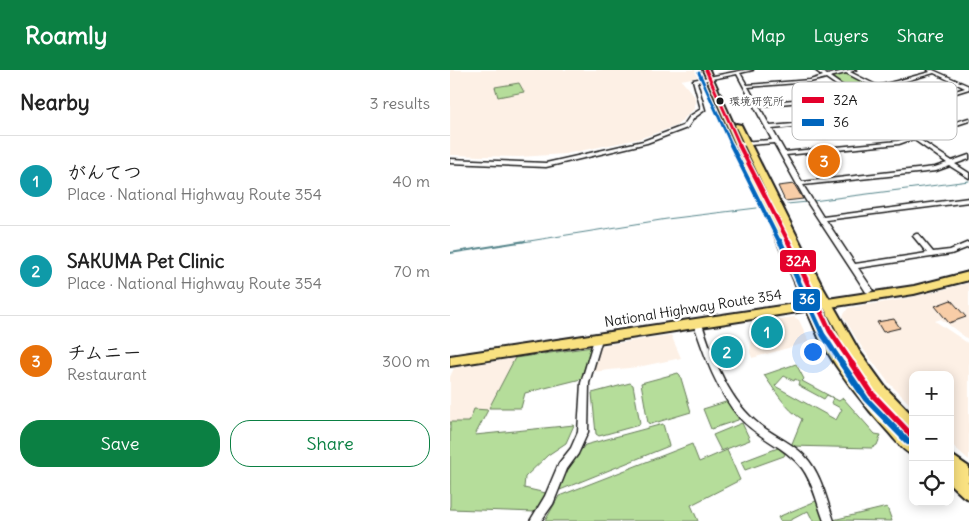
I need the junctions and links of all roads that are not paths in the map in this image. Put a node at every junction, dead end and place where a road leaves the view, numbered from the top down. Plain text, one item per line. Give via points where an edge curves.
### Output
1 (706, 70) edge
2 (712, 70) edge
3 (752, 70) edge
4 (817, 70) edge
5 (854, 70) edge
6 (932, 71) edge
7 (847, 72) junction
8 (738, 73) junction
9 (827, 77) junction
10 (712, 78) junction
11 (834, 82) edge
12 (866, 82) edge
13 (897, 82) edge
14 (956, 82) edge
15 (957, 82) edge
16 (745, 86) junction
17 (969, 88) edge
18 (957, 92) edge
19 (792, 102) edge
20 (756, 105) junction
21 (969, 119) edge
22 (957, 123) edge
23 (792, 126) edge
24 (769, 128) junction
25 (905, 140) edge
26 (917, 140) edge
27 (776, 141) junction
28 (743, 144) junction
29 (783, 154) junction
30 (969, 157) edge
31 (450, 161) edge
32 (952, 164) junction
33 (754, 168) junction
34 (969, 176) edge
35 (800, 184) junction
36 (969, 200) edge
37 (822, 218) junction
38 (916, 236) dead end
39 (969, 244) edge
40 (932, 255) junction
41 (854, 266) junction
42 (969, 276) edge
43 (806, 282) tunnel mouth
44 (870, 290) dead end
45 (826, 303) junction
46 (808, 306) junction
47 (698, 324) junction
48 (830, 330) tunnel mouth
49 (598, 339) junction
50 (450, 361) edge
51 (909, 419) edge
52 (909, 433) edge
53 (909, 445) edge
54 (951, 461) edge
55 (954, 473) edge
56 (969, 475) edge
57 (954, 479) edge
58 (969, 484) edge
59 (954, 487) edge
60 (969, 492) edge
61 (969, 499) edge
62 (535, 521) edge
63 (829, 521) edge

1 - 10 main road
2 - 10 main road
3 - 8 street
4 - 9 street
5 - 7 street
6 - 13 street
6 - 14 street
7 - 9 street
7 - 12 street
8 - 10 street
8 - 16 street
9 - 11 street
9 - 16 street
10 - 28 main road
10 - 31 street via 695,81 704,106 685,127 646,142 546,165
15 - 17 street
16 - 20 street
17 - 18 street
19 - 20 street
20 - 24 street
21 - 22 street
23 - 24 street
24 - 27 street
25 - 29 street
26 - 32 street
27 - 28 street
27 - 29 street
28 - 33 main road
29 - 35 street
30 - 32 street
32 - 34 street
32 - 35 street via 936,169
33 - 43 main road
33 - 45 main road
33 - 46 main road
35 - 37 street
36 - 37 street
37 - 41 street
38 - 40 street
39 - 40 street via 951,252
40 - 41 street
41 - 44 street
42 - 45 highway, National Highway Route 354 via 930,287
45 - 46 highway, National Highway Route 354
45 - 51 main road via 865,369
46 - 47 highway, National Highway Route 354
46 - 53 main road via 850,380
47 - 49 highway, National Highway Route 354
47 - 63 street via 717,374 729,395 752,424 805,465
48 - 52 main road via 868,388
49 - 50 highway, National Highway Route 354
49 - 62 street via 585,383 583,432
54 - 56 main road
55 - 58 main road
57 - 60 main road
59 - 61 main road

